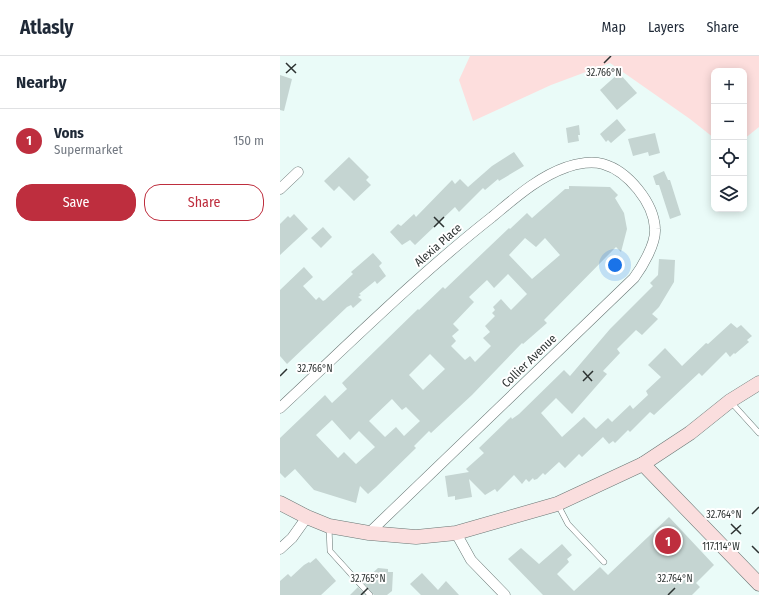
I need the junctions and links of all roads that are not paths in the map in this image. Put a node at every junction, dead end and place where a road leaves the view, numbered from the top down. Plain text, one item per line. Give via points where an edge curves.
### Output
1 (298, 172) dead end
2 (635, 186) joint
3 (280, 189) edge
4 (759, 382) edge
5 (730, 401) junction
6 (280, 408) edge
7 (759, 432) edge
8 (643, 464) junction
9 (280, 503) edge
10 (557, 504) junction
11 (307, 518) junction
12 (329, 526) junction
13 (369, 533) junction
14 (456, 533) junction
15 (280, 549) edge
16 (604, 562) dead end
17 (757, 578) edge
18 (370, 595) edge
19 (505, 595) edge

1 - 3 street
2 - 6 street, Alexia Place via 624,175 604,164 593,163 568,166 536,182 454,247
2 - 13 street, Collier Avenue via 649,205 656,230 646,262 634,278
4 - 5 street
5 - 7 lane
5 - 8 street via 690,433
8 - 10 street
8 - 17 street
9 - 11 street
10 - 14 street
10 - 16 lane via 568,524
11 - 12 street
11 - 15 street
12 - 13 street
12 - 18 lane via 330,551
13 - 14 street via 416,537
14 - 19 street via 471,560

